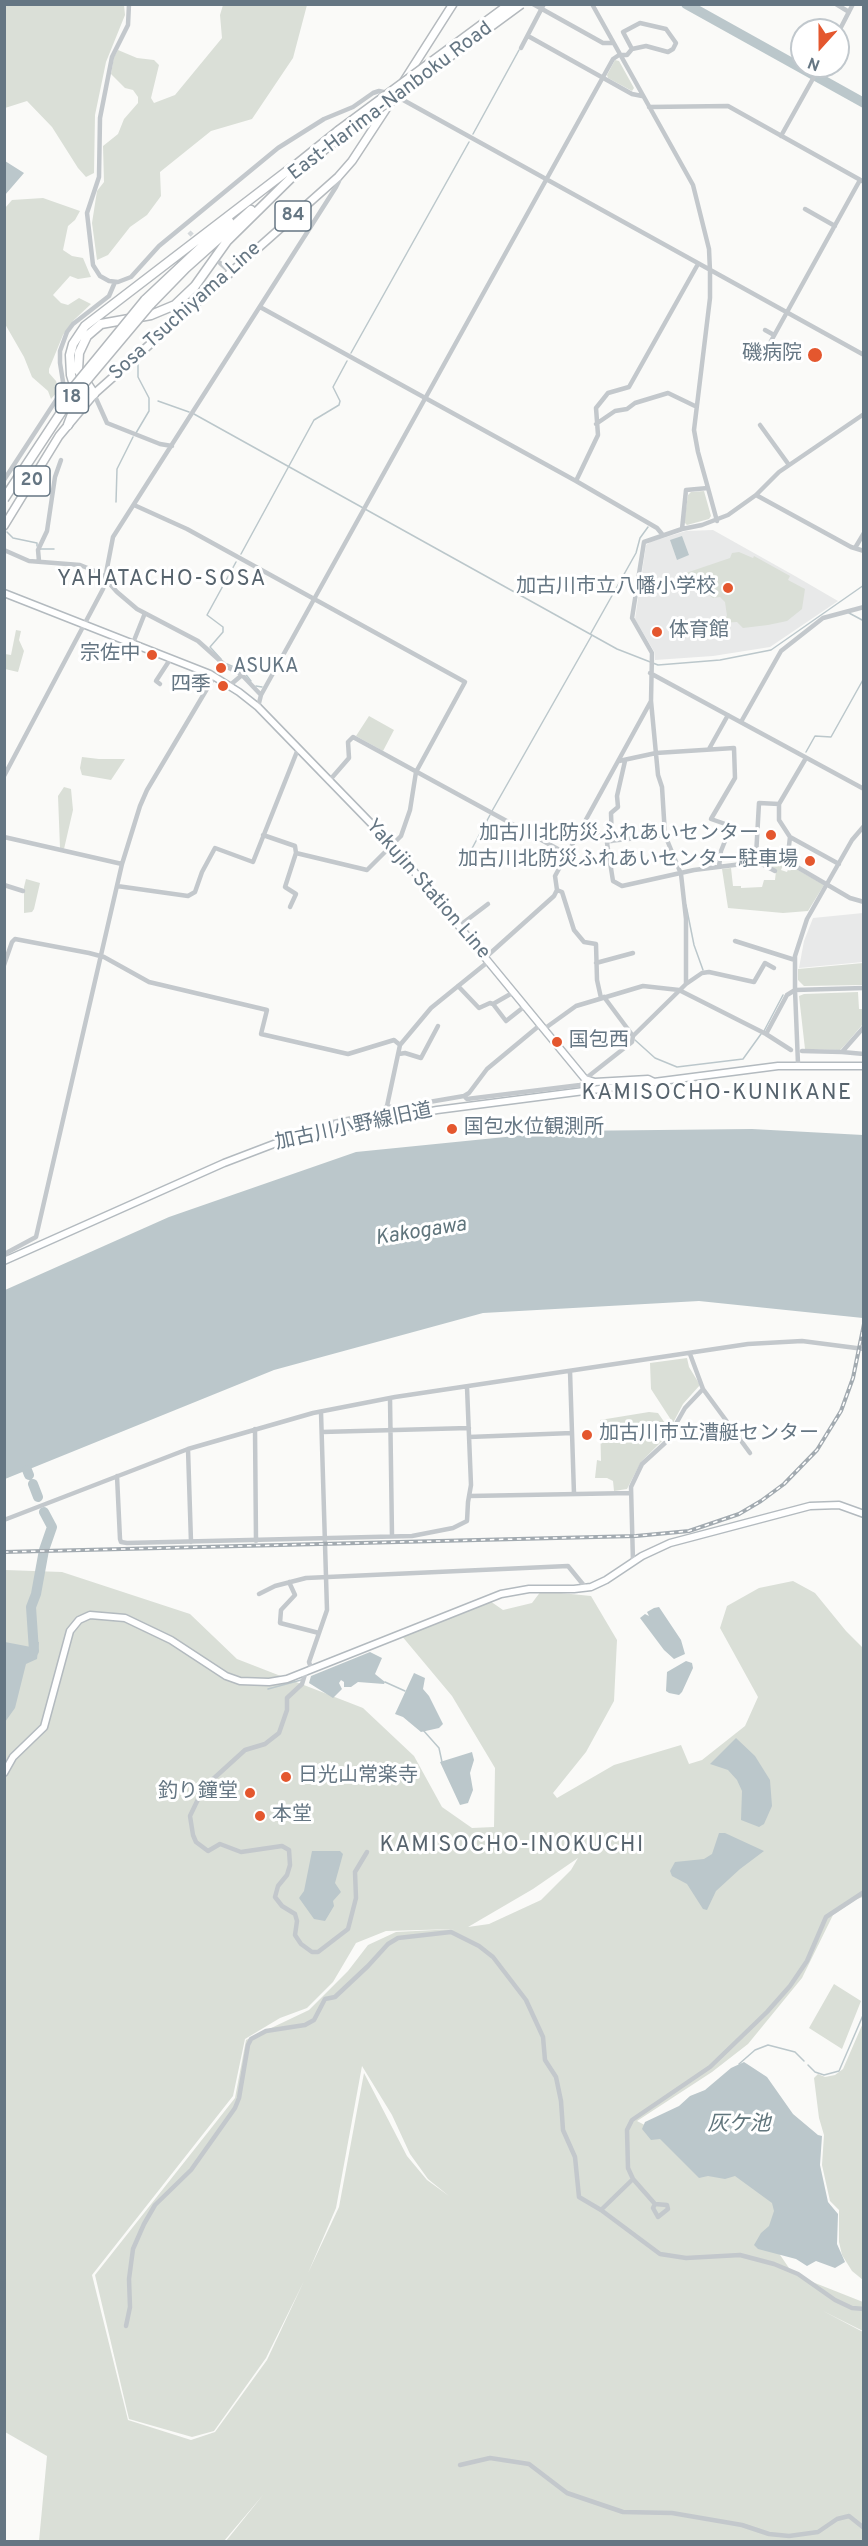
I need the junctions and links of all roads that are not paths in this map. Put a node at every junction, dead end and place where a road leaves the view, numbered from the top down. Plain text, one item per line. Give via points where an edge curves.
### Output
1 (129, 4) edge
2 (453, 4) edge
3 (510, 4) edge
4 (521, 4) edge
5 (533, 4) edge
6 (592, 4) edge
7 (836, 4) edge
8 (853, 4) edge
9 (543, 7) edge
10 (849, 12) junction
11 (846, 18) edge
12 (528, 36) junction
13 (612, 43) junction
14 (521, 48) dead end
15 (632, 49) junction
16 (620, 55) junction
17 (602, 78) junction
18 (813, 78) edge
19 (394, 95) junction
20 (642, 96) junction
21 (649, 107) junction
22 (339, 133) junction
23 (781, 136) junction
24 (293, 171) junction
25 (338, 177) junction
26 (546, 180) junction
27 (862, 181) edge
28 (805, 208) dead end
29 (835, 226) junction
30 (183, 227) junction
31 (189, 232) tunnel mouth
32 (220, 263) dead end
33 (698, 264) junction
34 (710, 271) junction
35 (230, 272) junction
36 (115, 282) junction
37 (148, 302) junction
38 (260, 307) junction
39 (787, 313) junction
40 (765, 330) dead end
41 (774, 335) junction
42 (864, 355) edge
43 (760, 361) dead end
44 (75, 384) junction
45 (94, 394) junction
46 (425, 399) junction
47 (695, 406) junction
48 (864, 414) edge
49 (596, 424) junction
50 (68, 425) junction
51 (760, 425) dead end
52 (766, 433) junction
53 (760, 438) dead end
54 (172, 446) junction
55 (61, 460) dead end
56 (789, 465) junction
57 (4, 480) edge
58 (576, 481) junction
59 (708, 488) junction
60 (4, 490) edge
61 (756, 495) junction
62 (4, 499) edge
63 (134, 506) junction
64 (717, 521) junction
65 (4, 526) edge
66 (682, 529) junction
67 (864, 533) edge
68 (662, 534) junction
69 (855, 548) junction
70 (4, 550) edge
71 (864, 551) edge
72 (39, 561) junction
73 (106, 579) junction
74 (4, 593) edge
75 (314, 599) junction
76 (864, 607) edge
77 (145, 613) junction
78 (83, 624) junction
79 (133, 643) junction
80 (171, 658) junction
81 (650, 673) junction
82 (242, 675) junction
83 (214, 677) junction
84 (160, 684) dead end
85 (229, 686) junction
86 (261, 695) junction
87 (651, 701) junction
88 (258, 707) junction
89 (728, 715) junction
90 (741, 722) junction
91 (297, 749) junction
92 (709, 749) junction
93 (656, 753) junction
94 (806, 758) junction
95 (622, 761) junction
96 (7, 769) edge
97 (416, 772) junction
98 (4, 776) edge
99 (329, 781) junction
100 (864, 789) edge
101 (779, 804) junction
102 (864, 826) edge
103 (582, 827) junction
104 (264, 835) junction
105 (665, 835) junction
106 (4, 837) edge
107 (790, 837) junction
108 (610, 841) junction
109 (393, 846) junction
110 (296, 853) junction
111 (567, 854) junction
112 (758, 862) junction
113 (787, 863) junction
114 (122, 864) junction
115 (839, 864) junction
116 (719, 867) junction
117 (775, 872) dead end
118 (681, 874) junction
119 (4, 885) edge
120 (828, 885) junction
121 (117, 886) junction
122 (557, 890) junction
123 (23, 891) dead end
124 (864, 902) edge
125 (489, 904) dead end
126 (290, 907) dead end
127 (459, 926) junction
128 (735, 941) dead end
129 (633, 952) dead end
130 (100, 956) junction
131 (6, 959) edge
132 (487, 959) junction
133 (795, 960) junction
134 (597, 963) junction
135 (4, 965) edge
136 (774, 968) dead end
137 (686, 984) junction
138 (458, 986) junction
139 (864, 988) edge
140 (679, 990) junction
141 (795, 990) junction
142 (514, 992) junction
143 (602, 997) junction
144 (493, 1004) junction
145 (525, 1006) junction
146 (438, 1026) dead end
147 (542, 1027) junction
148 (864, 1027) edge
149 (766, 1035) junction
150 (633, 1036) junction
151 (400, 1045) junction
152 (791, 1050) dead end
153 (802, 1051) dead end
154 (842, 1052) junction
155 (399, 1054) junction
156 (864, 1054) edge
157 (798, 1065) junction
158 (864, 1066) edge
159 (587, 1080) junction
160 (654, 1083) junction
161 (464, 1096) junction
162 (387, 1106) junction
163 (332, 1129) junction
164 (4, 1260) edge
165 (864, 1348) edge
166 (690, 1354) junction
167 (570, 1371) junction
168 (468, 1387) junction
169 (703, 1389) junction
170 (390, 1398) junction
171 (321, 1412) junction
172 (469, 1428) junction
173 (255, 1429) junction
174 (390, 1430) junction
175 (322, 1432) junction
176 (572, 1433) junction
177 (469, 1437) junction
178 (188, 1449) junction
179 (750, 1453) dead end
180 (117, 1476) junction
181 (630, 1492) junction
182 (574, 1494) junction
183 (470, 1496) junction
184 (864, 1514) edge
185 (4, 1520) edge
186 (392, 1536) junction
187 (324, 1539) junction
188 (256, 1540) junction
189 (191, 1542) junction
190 (633, 1562) junction
191 (327, 1576) junction
192 (289, 1582) junction
193 (586, 1588) junction
194 (259, 1594) dead end
195 (319, 1634) junction
196 (308, 1669) junction
197 (4, 1773) edge
198 (367, 1852) dead end
199 (864, 1892) edge
200 (633, 2179) junction
201 (655, 2204) dead end
202 (601, 2210) junction
203 (864, 2308) edge
204 (126, 2326) dead end
205 (460, 2465) dead end
206 (864, 2528) edge

1 - 36 street via 129,25 112,57 100,118 99,177 87,213 93,265 100,276
2 - 19 main road, Sosa Tsuchiyama Line / 84
3 - 22 highway, East-Harima-Nanboku Road, bridge
4 - 22 highway, East-Harima-Nanboku Road, bridge
5 - 9 street
6 - 13 street
7 - 10 street
8 - 10 street
9 - 12 street
9 - 13 street via 603,43
10 - 11 street
12 - 14 street
12 - 17 street
13 - 16 street
15 - 15 street via 646,46 668,52 676,43 666,29 640,24 623,32
15 - 16 street via 627,55
16 - 17 street via 613,59
16 - 20 street
17 - 20 street
17 - 26 street
18 - 23 street
19 - 25 main road, Sosa Tsuchiyama Line / 84
19 - 26 street
19 - 30 street via 380,91 324,119 278,148
20 - 21 street
21 - 23 street via 728,106
21 - 34 street via 693,185 709,249
22 - 24 highway, East-Harima-Nanboku Road
23 - 27 street
24 - 37 highway, East-Harima-Nanboku Road / 18
24 - 44 highway via 85,326 70,355 70,375
24 - 45 highway via 227,241 195,286 175,305 151,315 101,324 87,336 79,353 78,370
25 - 35 main road, Sosa Tsuchiyama Line / 84
25 - 38 street via 336,187
26 - 33 street
26 - 46 street
27 - 29 street
28 - 29 street
29 - 39 street
30 - 31 street
30 - 36 street via 131,277
32 - 35 street
33 - 34 street
33 - 49 street via 629,387 601,399 596,408
34 - 39 street
34 - 47 street
35 - 45 main road, Sosa Tsuchiyama Line / 84
36 - 57 street via 109,296 67,332 60,351 64,387
37 - 60 highway, East-Harima-Nanboku Road / 18, bridge via 86,370
37 - 62 highway, East-Harima-Nanboku Road / 18, bridge via 66,405
38 - 46 street
38 - 54 street
39 - 41 street
39 - 42 street
40 - 41 street
41 - 43 street
44 - 45 highway
44 - 50 highway via 78,402
45 - 50 main road, 20
45 - 54 street via 107,423
46 - 58 street
46 - 75 street
47 - 49 street via 669,393 615,411
47 - 59 street via 696,441
48 - 56 street
49 - 58 street via 598,435
50 - 65 main road, 20
51 - 52 street
52 - 53 street
52 - 56 street
54 - 63 street
55 - 72 street via 47,528 38,550
56 - 61 street
58 - 68 street
59 - 64 street
59 - 66 street via 686,490
61 - 64 street
61 - 69 street
63 - 73 street via 113,537
63 - 75 street via 187,529
64 - 66 street
66 - 68 street
67 - 69 street
68 - 81 street via 644,542 632,618 652,653
69 - 71 street
70 - 72 street
72 - 73 street via 80,565
73 - 77 street
73 - 78 street
74 - 78 street, Yakujin Station Line
75 - 86 street
75 - 97 street via 465,682
76 - 90 street via 823,618 781,651
77 - 79 street
77 - 82 street via 198,641
78 - 79 street, Yakujin Station Line
78 - 96 street
79 - 80 street, Yakujin Station Line
80 - 83 street, Yakujin Station Line
80 - 84 street via 156,681
81 - 87 street
81 - 89 street
82 - 85 street
82 - 86 street
83 - 85 street, Yakujin Station Line
83 - 114 street via 147,790
85 - 88 street, Yakujin Station Line
86 - 88 street
87 - 93 street
87 - 95 street
88 - 91 street, Yakujin Station Line
89 - 90 street
89 - 92 street
90 - 94 street
91 - 99 street, Yakujin Station Line
91 - 104 street
92 - 93 street
92 - 116 street via 734,748 735,778 711,819 731,826
93 - 95 street
93 - 105 street
94 - 100 street
94 - 101 street
95 - 103 street
95 - 108 street via 618,807 611,813
96 - 98 street
97 - 99 street via 353,736 348,742 349,758
97 - 109 street via 410,810
97 - 111 street
99 - 109 street, Yakujin Station Line
101 - 107 street via 779,820
101 - 112 street via 759,803
102 - 115 street
103 - 108 street
103 - 111 street
104 - 110 street via 295,846
104 - 121 street via 253,862 216,848 195,892 188,897
105 - 108 street
105 - 118 street
106 - 114 street
107 - 113 street
107 - 115 street
108 - 118 street via 607,843 613,881 622,886
109 - 110 street via 367,870
109 - 127 street, Yakujin Station Line
110 - 126 street via 285,886 296,894
111 - 122 street via 555,876
112 - 113 street
112 - 116 street
112 - 117 street
113 - 120 street
114 - 121 street
115 - 120 street
116 - 118 street
118 - 137 street via 687,927
119 - 123 street
120 - 124 street
120 - 133 street via 807,919
121 - 130 street
122 - 132 street
122 - 134 street via 562,892 574,930 584,942 596,945
125 - 127 street
127 - 132 street, Yakujin Station Line
128 - 133 street
129 - 134 street
130 - 131 street via 19,939 12,942
130 - 151 street via 149,982 267,1010 261,1034 348,1054 394,1040
130 - 164 street via 36,1237 8,1252
131 - 135 street
132 - 138 street
132 - 142 street, Yakujin Station Line
133 - 141 street
134 - 143 street
136 - 137 street via 765,963 754,982 705,972
137 - 140 street
138 - 144 street via 479,1008
138 - 151 street via 431,1008
139 - 141 street
140 - 143 street via 643,986
140 - 149 street
140 - 150 street
141 - 149 street via 787,995
141 - 157 street
142 - 144 street
142 - 145 street, Yakujin Station Line
143 - 147 street via 568,1010
143 - 150 street
144 - 145 street via 506,1021
145 - 147 street, Yakujin Station Line
146 - 155 street via 421,1058
147 - 159 street, Yakujin Station Line
147 - 161 street via 487,1069
148 - 154 street
149 - 152 street
150 - 159 street via 632,1042
151 - 155 street
153 - 154 street
154 - 156 street
155 - 162 street
157 - 158 street
157 - 160 street
159 - 160 street via 648,1079
159 - 161 street via 580,1085 467,1099
160 - 163 street, 加古川小野線旧道 via 438,1110
161 - 162 street
162 - 163 street via 380,1112 333,1122
163 - 164 street, 加古川小野線旧道 via 279,1142 224,1163
165 - 166 street via 802,1341 748,1344
166 - 167 street
166 - 169 street
167 - 168 street
167 - 176 street
168 - 170 street
168 - 172 street
169 - 179 street
169 - 181 street via 685,1408 665,1443 642,1464
170 - 171 street
170 - 174 street
171 - 173 street
171 - 175 street
172 - 174 street
172 - 177 street
173 - 178 street
173 - 188 street
174 - 175 street
174 - 186 street
175 - 187 street
176 - 177 street
176 - 182 street
177 - 183 street
178 - 180 street
178 - 189 street
180 - 185 street
180 - 189 street via 121,1542
181 - 182 street
181 - 190 street
182 - 183 street
183 - 186 street via 464,1523 428,1533
184 - 190 street via 839,1505 810,1506 670,1543
186 - 187 street
187 - 188 street
187 - 191 street
188 - 189 street
190 - 193 street
191 - 192 street
191 - 193 street via 568,1566
191 - 195 street via 327,1610
192 - 194 street
192 - 195 street via 295,1595 281,1610 280,1623
193 - 196 street via 529,1589 501,1594
195 - 196 street
196 - 197 street via 287,1679 240,1681 125,1618 90,1614 70,1631 44,1727 13,1756
196 - 198 street via 302,1684 287,1698 279,1733 265,1744 245,1750 201,1792 190,1816 193,1834 196,1842 208,1851 220,1844 241,1852 282,1846 289,1850 287,1875 274,1893 282,1906 295,1914 295,1935 312,1952 318,1952 348,1929 356,1899 355,1872
199 - 200 street via 826,1917 807,1961 767,2012 710,2067 632,2120 627,2130 627,2155
200 - 201 street
200 - 202 street
202 - 203 street via 660,2254 686,2258 740,2255 774,2264 798,2274 836,2301
202 - 204 street via 579,2197 575,2157 563,2130 556,2077 545,2060 543,2037 513,1980 488,1952 451,1932 398,1938 335,1997 325,2000 314,2020 266,2031 251,2039 235,2108 191,2170 155,2205 133,2249
205 - 206 street via 490,2458 523,2462 567,2493 623,2512 672,2513 789,2536 818,2532 849,2516

